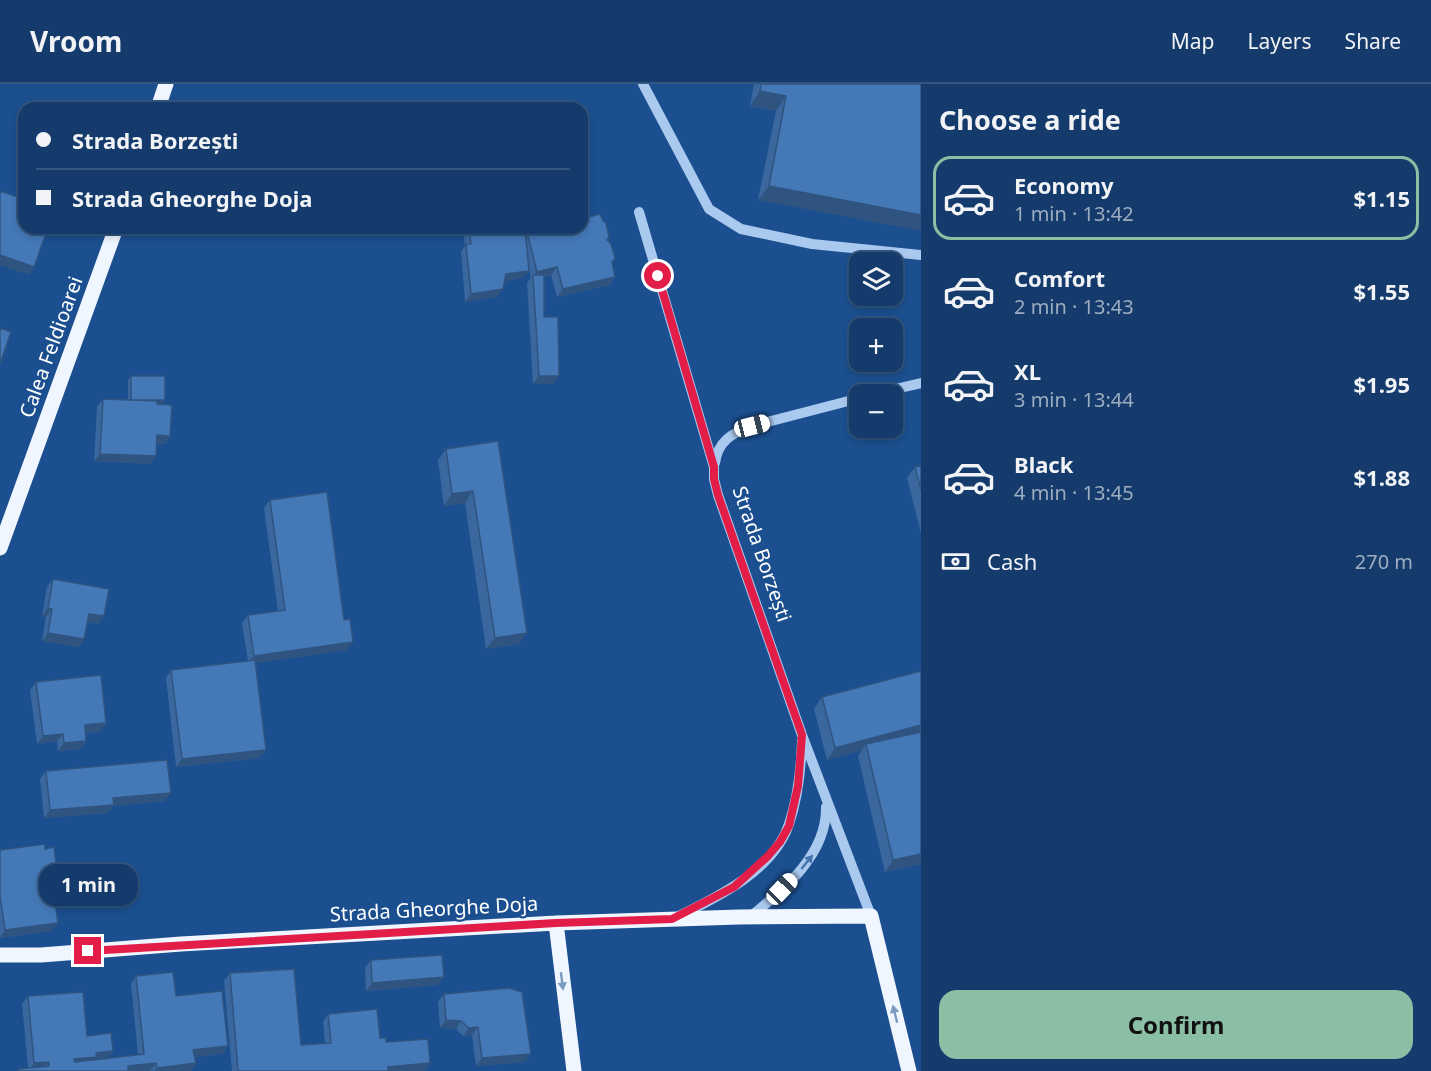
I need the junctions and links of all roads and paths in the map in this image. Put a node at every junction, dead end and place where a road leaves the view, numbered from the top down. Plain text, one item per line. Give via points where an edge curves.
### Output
1 (166, 84) edge
2 (643, 84) edge
3 (160, 102) edge
4 (639, 212) dead end
5 (114, 234) edge
6 (921, 255) edge
7 (921, 383) edge
8 (903, 387) edge
9 (849, 401) edge
10 (714, 467) junction
11 (0, 548) edge
12 (802, 735) junction
13 (826, 797) junction
14 (871, 916) junction
15 (750, 917) junction
16 (672, 919) junction
17 (556, 923) junction
18 (0, 955) edge
19 (574, 1071) edge
20 (909, 1071) edge

1 - 3 main road
2 - 6 street via 709,209 741,229 812,244
4 - 10 street, Strada Borzești
5 - 11 main road, Calea Feldioarei
7 - 8 street
9 - 10 street via 735,432 723,442
10 - 12 street, Strada Borzești via 718,495
12 - 13 street, Strada Borzești
12 - 16 street, Strada Borzești via 793,810 780,842 734,887
13 - 14 street, Strada Borzești
15 -> 13 street, Strada Borzești via 813,854 826,820
14 - 15 main road, Strada Gheorghe Doja
20 -> 14 main road, Strada Borzești
15 - 16 main road, Strada Gheorghe Doja
16 - 17 main road, Strada Gheorghe Doja
17 - 18 main road, Strada Gheorghe Doja
17 -> 19 main road

